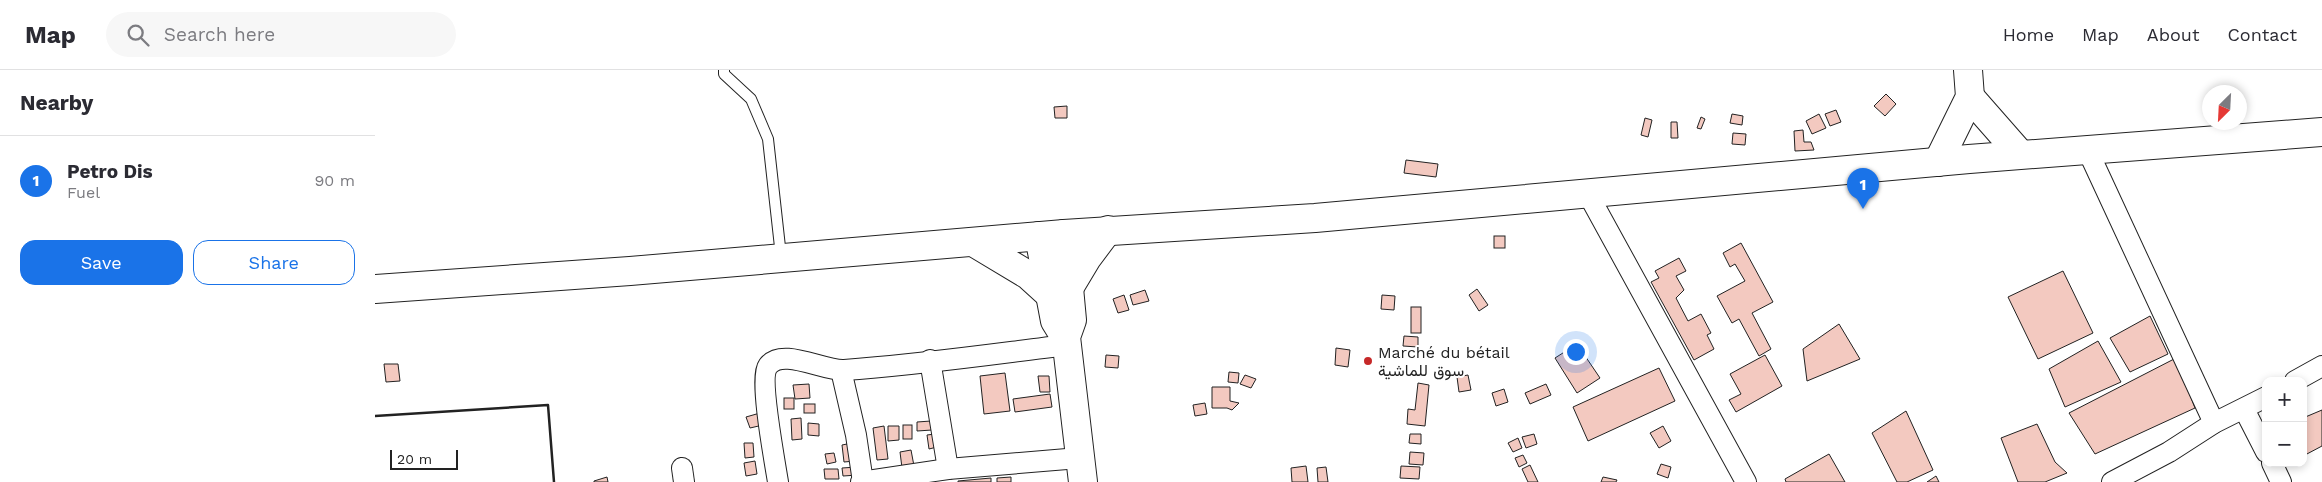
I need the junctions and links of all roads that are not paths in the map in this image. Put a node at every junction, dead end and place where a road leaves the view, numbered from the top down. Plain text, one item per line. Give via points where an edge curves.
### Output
1 (725, 70) edge
2 (1968, 70) edge
3 (1970, 97) junction
4 (2322, 132) edge
5 (2087, 149) junction
6 (2020, 154) junction
7 (1938, 162) junction
8 (1587, 194) junction
9 (1108, 230) junction
10 (1051, 235) junction
11 (973, 242) junction
12 (782, 257) junction
13 (375, 290) edge
14 (1059, 292) junction
15 (1067, 341) junction
16 (930, 360) junction
17 (2322, 366) edge
18 (841, 370) junction
19 (2302, 377) edge
20 (2262, 399) edge
21 (2244, 409) junction
22 (2214, 423) junction
23 (2262, 444) edge
24 (2274, 467) edge
25 (948, 469) junction
26 (1081, 470) edge
27 (778, 482) edge
28 (862, 482) edge
29 (1746, 482) edge
30 (2111, 482) edge
31 (2281, 482) edge

1 - 12 lane via 724,74 751,100 768,139
2 - 3 main road
3 - 6 main road
3 - 7 main road
4 - 5 main road
5 - 6 main road
5 - 22 street
6 - 7 main road
7 - 8 main road
8 - 9 main road via 1315,218
8 - 29 street
9 - 10 main road
9 - 14 main road
10 - 11 main road
10 - 14 main road
11 - 12 main road
11 - 14 main road
12 - 13 main road
14 - 15 main road via 1072,320
15 - 16 street
15 - 26 main road
16 - 18 street
16 - 25 street
17 - 19 street
18 - 27 street via 785,358 773,360 766,368 765,389
18 - 28 street via 856,435
20 - 21 street
21 - 22 street
21 - 23 street
22 - 30 street via 2169,452
24 - 31 street
25 - 26 street
25 - 28 street

